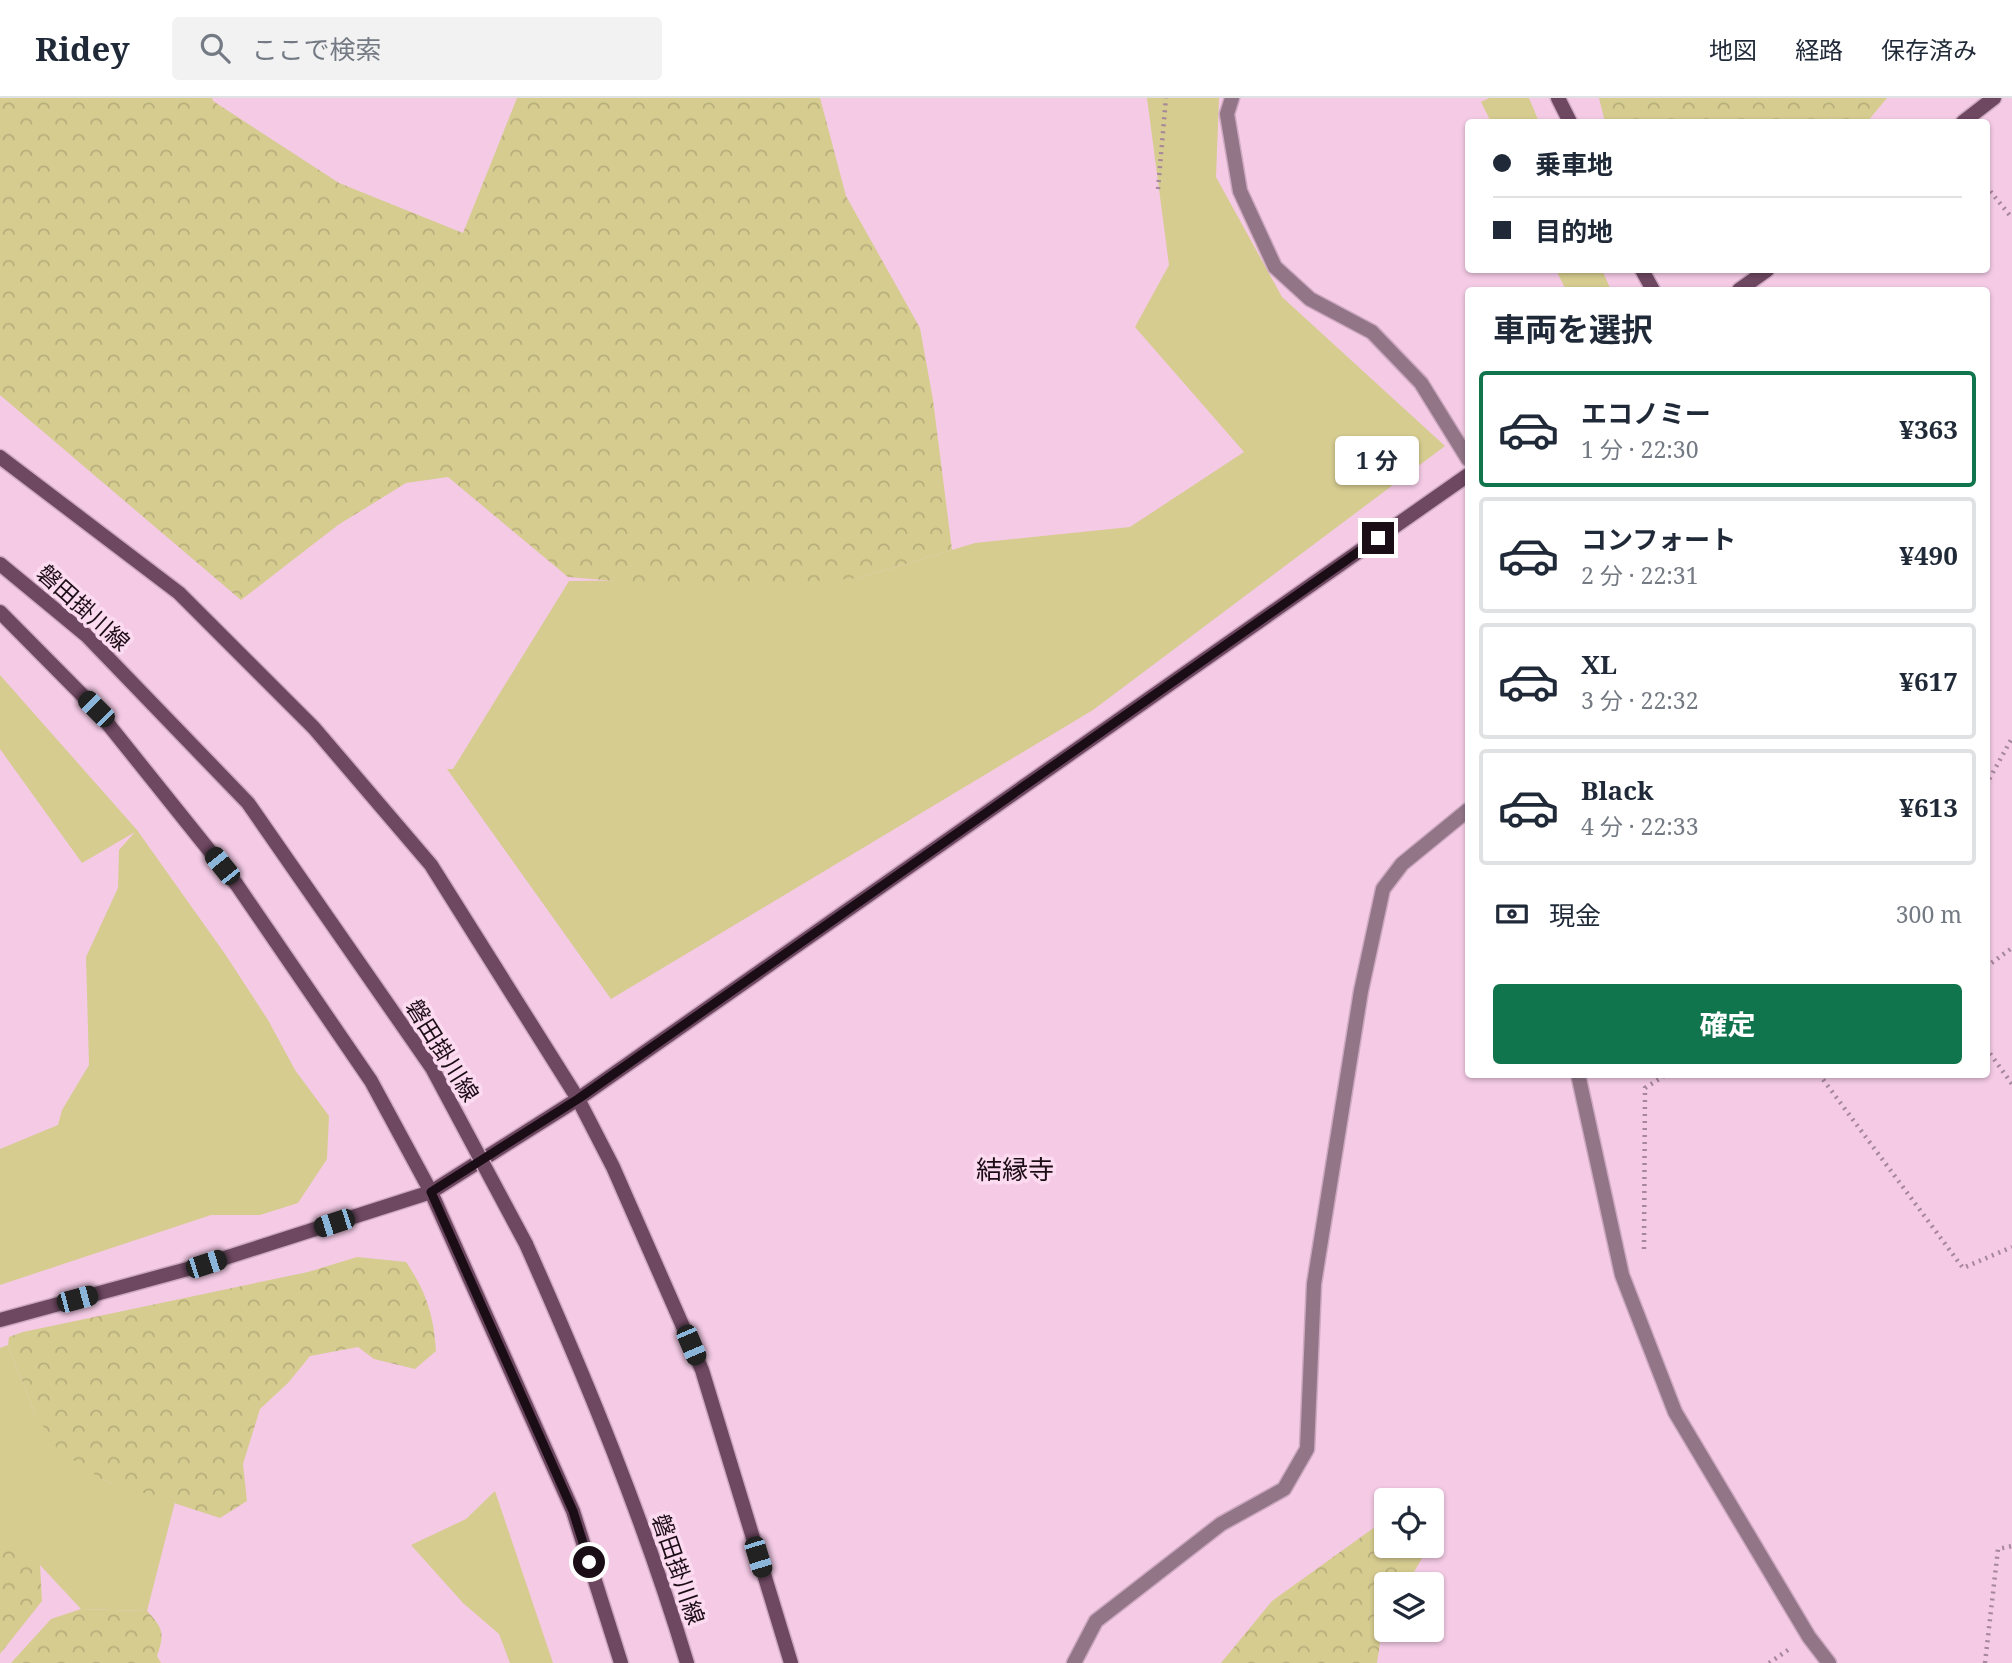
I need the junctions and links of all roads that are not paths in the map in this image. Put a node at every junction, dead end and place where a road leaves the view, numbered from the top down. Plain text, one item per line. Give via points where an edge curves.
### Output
1 (1232, 98) edge
2 (1558, 98) edge
3 (1994, 98) edge
4 (1568, 119) edge
5 (1967, 119) edge
6 (1763, 273) edge
7 (1743, 287) edge
8 (1465, 453) edge
9 (0, 457) edge
10 (1465, 477) edge
11 (0, 564) edge
12 (0, 612) edge
13 (1465, 812) edge
14 (1579, 1078) edge
15 (578, 1099) junction
16 (431, 1192) junction
17 (0, 1320) edge
18 (621, 1663) edge
19 (687, 1663) edge
20 (791, 1663) edge
21 (1074, 1663) edge
22 (1829, 1663) edge

1 - 8 street via 1227,114 1240,191 1275,267 1310,299 1372,332 1421,383
2 - 4 main road
3 - 5 main road
6 - 7 main road
9 - 15 main road via 179,593 314,728 431,865
10 - 15 main road
11 - 19 main road, 磐田掛川線, bridge via 86,635 248,803 432,1068 526,1244 581,1368
12 - 16 main road via 96,709 237,885 371,1081
13 - 21 street via 1402,864 1383,888 1314,1284 1307,1449 1284,1489 1221,1524 1096,1621
14 - 22 street via 1622,1275 1675,1412
15 - 16 main road
15 - 20 main road via 613,1167 702,1370
16 - 17 main road via 206,1264
16 - 18 main road via 573,1511

